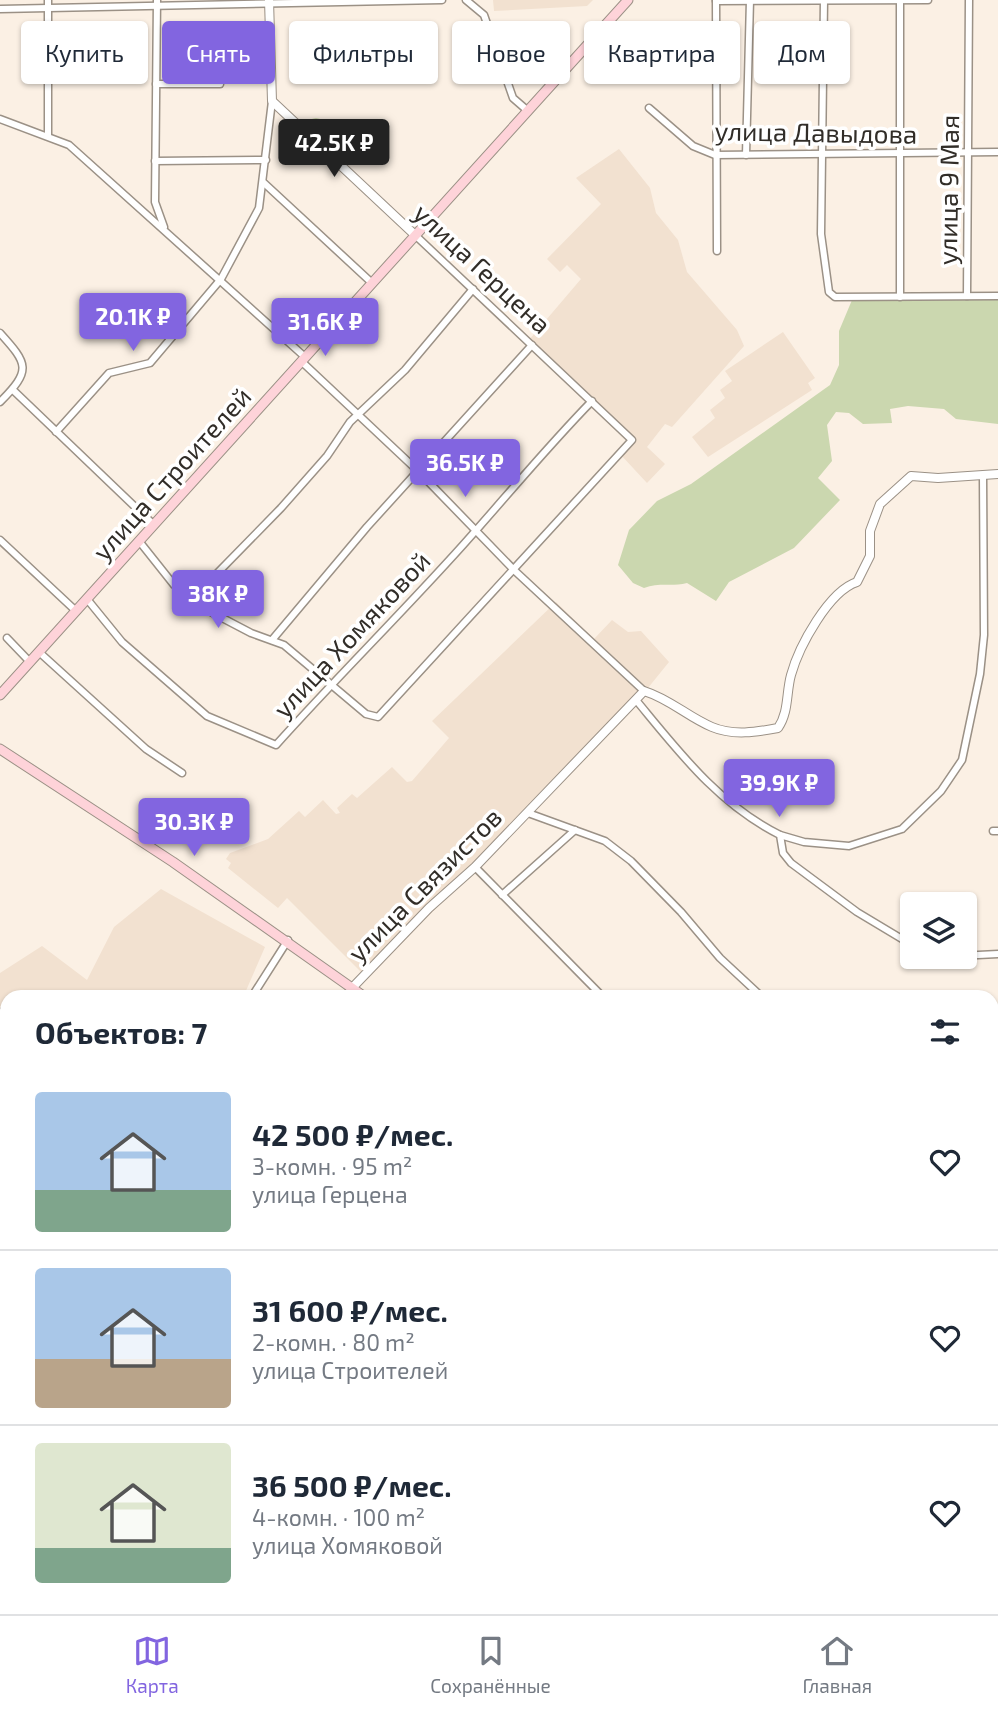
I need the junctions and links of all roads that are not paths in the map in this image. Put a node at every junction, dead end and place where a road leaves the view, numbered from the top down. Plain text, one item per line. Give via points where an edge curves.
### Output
1 (442, 0) edge
2 (466, 0) edge
3 (478, 0) edge
4 (628, 0) edge
5 (900, 0) edge
6 (928, 0) edge
7 (969, 0) edge
8 (716, 1) edge
9 (750, 1) edge
10 (824, 1) edge
11 (269, 2) edge
12 (157, 3) edge
13 (48, 4) edge
14 (0, 9) edge
15 (478, 10) junction
16 (156, 84) junction
17 (162, 84) edge
18 (272, 101) junction
19 (649, 107) dead end
20 (528, 111) junction
21 (0, 119) edge
22 (48, 135) junction
23 (998, 152) edge
24 (969, 153) junction
25 (715, 155) junction
26 (746, 155) junction
27 (901, 155) junction
28 (824, 156) junction
29 (266, 160) junction
30 (155, 161) junction
31 (264, 183) junction
32 (165, 228) junction
33 (415, 235) junction
34 (717, 251) dead end
35 (221, 279) junction
36 (372, 284) junction
37 (473, 289) junction
38 (967, 296) junction
39 (998, 296) edge
40 (900, 297) junction
41 (0, 333) edge
42 (532, 345) junction
43 (303, 359) junction
44 (13, 390) junction
45 (592, 401) junction
46 (0, 402) edge
47 (357, 415) junction
48 (56, 432) junction
49 (418, 471) junction
50 (998, 474) edge
51 (983, 475) junction
52 (154, 525) junction
53 (477, 529) junction
54 (0, 540) edge
55 (139, 541) junction
56 (515, 571) junction
57 (87, 599) junction
58 (192, 599) junction
59 (76, 611) junction
60 (7, 638) dead end
61 (272, 640) junction
62 (39, 652) junction
63 (30, 662) junction
64 (331, 683) junction
65 (644, 691) junction
66 (0, 695) edge
67 (636, 700) junction
68 (0, 749) edge
69 (182, 772) dead end
70 (528, 813) junction
71 (575, 830) junction
72 (780, 835) junction
73 (475, 867) junction
74 (502, 895) junction
75 (900, 938) edge
76 (288, 940) junction
77 (998, 954) edge
78 (977, 955) edge
79 (353, 987) junction
80 (256, 990) edge
81 (350, 990) edge
82 (357, 990) edge
83 (596, 990) edge
84 (755, 990) edge

1 - 11 street
2 - 15 street
3 - 15 street
4 - 20 main road, улица Строителей
5 - 6 street
5 - 10 street
5 - 27 street
7 - 24 street, улица 9 Мая
8 - 9 street
8 - 25 street
9 - 10 street
9 - 26 street
10 - 28 street
11 - 12 street
11 - 18 street
12 - 13 street
12 - 16 street
13 - 14 street
13 - 22 street
15 - 20 street via 484,15 513,98
16 - 17 street
16 - 30 street
18 - 29 street
18 - 33 street, улица Герцена
19 - 25 street, улица Давыдова via 693,146
20 - 33 main road, улица Строителей
21 - 22 street
22 - 32 street via 69,145
23 - 24 street, улица Давыдова
24 - 27 street, улица Давыдова
24 - 38 street, улица 9 Мая
25 - 26 street, улица Давыдова
25 - 34 street
26 - 28 street, улица Давыдова
27 - 28 street, улица Давыдова
27 - 40 street
28 - 40 street via 821,234 829,292 835,297
29 - 30 street
29 - 31 street
30 - 32 street via 155,202
31 - 35 street via 259,208
31 - 36 street
32 - 35 street
33 - 36 main road, улица Строителей
33 - 37 street, улица Герцена
35 - 43 street
35 - 48 street via 150,362 109,373
36 - 43 main road, улица Строителей
37 - 42 street, улица Герцена
37 - 47 street via 404,370
38 - 39 street
38 - 40 street
41 - 44 street via 23,358 24,369
42 - 45 street, улица Герцена
42 - 49 street
43 - 47 street
43 - 52 main road, улица Строителей
44 - 46 street
44 - 48 street
45 - 53 street, улица Хомяковой
45 - 56 street, улица Герцена via 632,440
47 - 49 street
47 - 58 street via 281,508
48 - 52 street
49 - 53 street
49 - 61 street
50 - 51 street
51 - 65 street via 911,476 880,504 870,531 866,566 857,582 845,586 810,630 792,673 785,718 778,728 752,733 714,728 661,696
51 - 72 street via 984,635 961,760 941,791 902,829 849,846
52 - 55 main road, улица Строителей
53 - 56 street
53 - 64 street, улица Хомяковой
54 - 59 street
55 - 57 main road, улица Строителей
55 - 58 street via 155,565
56 - 64 street via 378,717 366,714
56 - 65 street
57 - 59 main road, улица Строителей
57 - 64 street, улица Хомяковой via 122,642 167,684 206,716 244,734 276,745
58 - 61 street
59 - 62 main road, улица Строителей
60 - 63 street
61 - 64 street
62 - 63 main road, улица Строителей
62 - 69 street via 146,749
63 - 66 main road, улица Строителей
65 - 67 street, улица Связистов
67 - 70 street, улица Связистов
67 - 72 street via 716,794
68 - 76 main road
70 - 71 street
70 - 73 street, улица Связистов
71 - 74 street
71 - 84 street via 604,841 631,861
72 - 75 street via 783,853 791,863 856,912
73 - 74 street
73 - 79 street, улица Связистов
74 - 83 street
76 - 79 main road
76 - 80 street
77 - 78 street
79 - 81 street
79 - 82 main road

